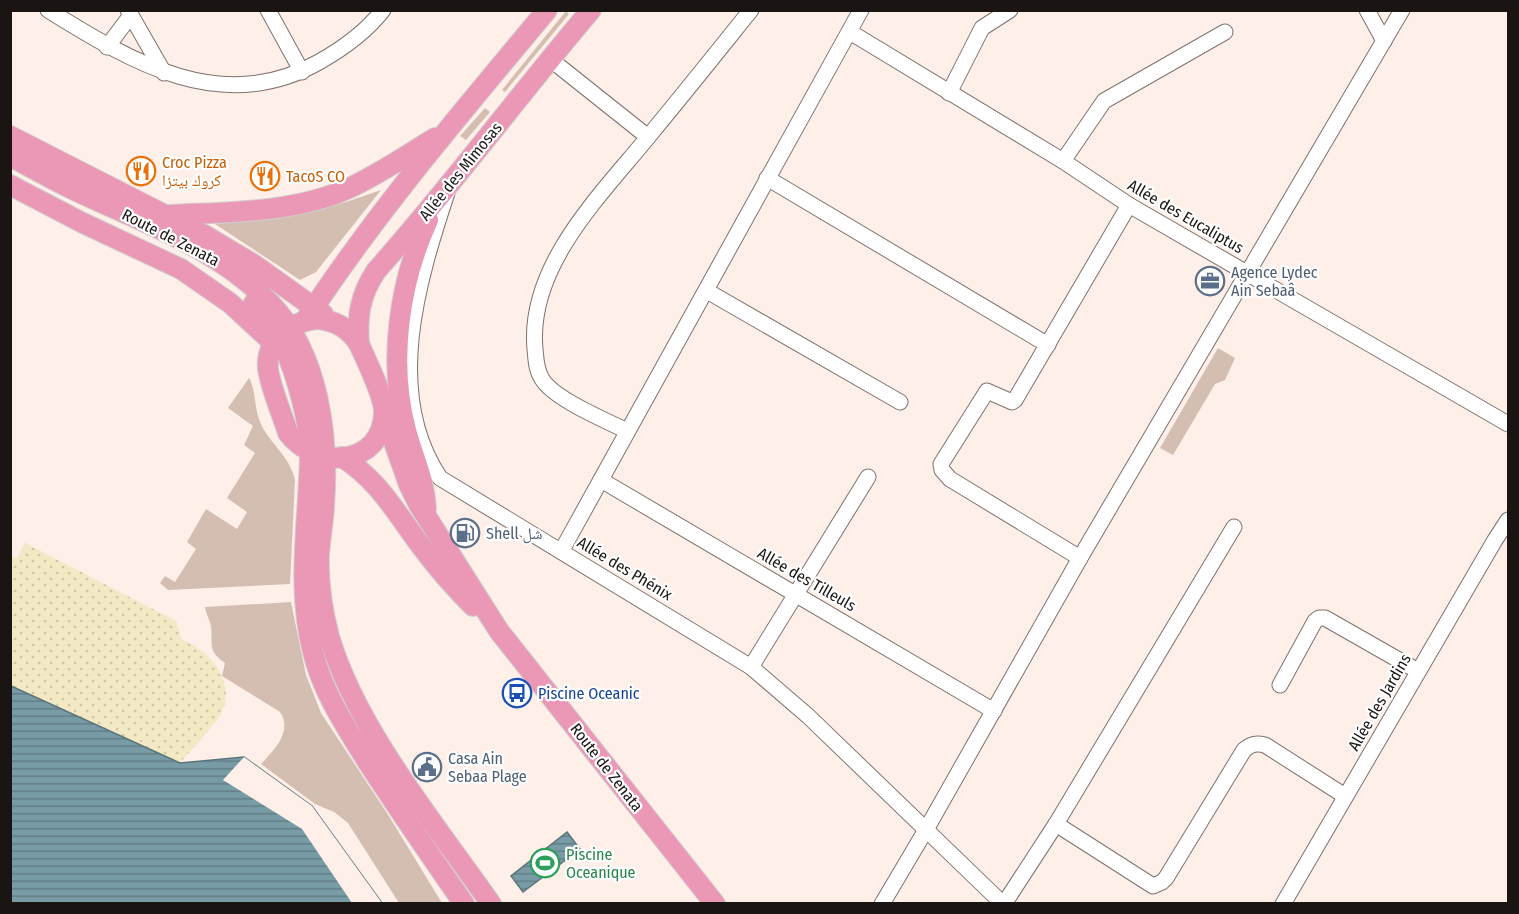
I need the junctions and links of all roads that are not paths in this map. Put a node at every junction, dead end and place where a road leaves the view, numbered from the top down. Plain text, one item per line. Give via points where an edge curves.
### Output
1 (48, 10) edge
2 (268, 10) edge
3 (383, 10) edge
4 (548, 10) edge
5 (591, 10) edge
6 (750, 10) edge
7 (861, 10) edge
8 (1010, 10) edge
9 (1367, 10) edge
10 (1401, 10) edge
11 (129, 13) edge
12 (850, 32) junction
13 (1225, 32) dead end
14 (1384, 41) junction
15 (107, 46) junction
16 (550, 59) junction
17 (302, 72) junction
18 (164, 73) junction
19 (950, 93) junction
20 (446, 132) junction
21 (10, 136) edge
22 (648, 137) junction
23 (10, 156) edge
24 (1063, 161) junction
25 (10, 168) edge
26 (767, 178) junction
27 (10, 185) edge
28 (442, 195) junction
29 (1129, 205) junction
30 (166, 215) junction
31 (1247, 272) junction
32 (707, 291) junction
33 (292, 327) junction
34 (359, 344) junction
35 (1048, 345) junction
36 (900, 402) dead end
37 (384, 414) junction
38 (1509, 424) edge
39 (627, 430) junction
40 (326, 456) junction
41 (868, 477) dead end
42 (601, 480) junction
43 (426, 518) junction
44 (1509, 520) edge
45 (1234, 527) dead end
46 (562, 550) junction
47 (1080, 558) junction
48 (796, 593) junction
49 (499, 631) junction
50 (751, 667) junction
51 (1418, 671) junction
52 (1280, 685) dead end
53 (994, 711) junction
54 (1345, 796) junction
55 (1056, 824) junction
56 (927, 828) junction
57 (464, 903) edge
58 (492, 903) edge
59 (715, 903) edge
60 (882, 903) edge
61 (1004, 903) edge
62 (1283, 903) edge

1 - 15 street
2 - 17 street
3 - 17 street via 335,53
4 - 20 main road, Allée des Mimosas
5 - 16 main road, Allée des Mimosas
6 - 22 street
7 - 12 street
8 - 19 street via 982,28
9 - 14 street
10 - 14 street
11 - 15 street
11 - 18 street
12 - 19 street, Allée des Eucaliptus
12 - 26 street
13 - 24 street via 1104,101
14 - 31 street
15 - 18 street
16 - 22 street
16 - 28 main road, Allée des Mimosas
17 - 18 street via 266,82 238,84 208,83
19 - 24 street, Allée des Eucaliptus
20 - 30 main road via 361,182 316,201 235,212
20 - 33 main road, Allée des Mimosas
21 - 30 main road, Route de Zenata
22 - 39 street via 588,209 563,246 546,283 534,337 542,380 567,400
23 - 33 main road, Route de Zenata via 217,258
24 - 29 street, Allée des Eucaliptus
25 - 33 main road, Route de Zenata via 210,269
26 - 32 street
26 - 35 street
27 - 33 main road, Route de Zenata via 182,269 230,303
28 - 34 main road, Allée des Mimosas via 370,281 359,313
28 - 43 main road via 419,240 409,271 398,362 402,408 422,475
28 - 46 street, Allée des Phénix via 415,306 410,374 421,442 440,478
29 - 31 street, Allée des Eucaliptus
29 - 35 street
30 - 33 main road, Route de Zenata via 231,250
31 - 38 street, Allée des Eucaliptus
31 - 47 street
32 - 36 street
32 - 39 street
33 - 34 main road, Route de Zenata via 332,321 348,330
33 - 40 main road, Route de Zenata via 315,391
33 - 40 main road via 270,352 268,369 288,433 295,442
34 - 37 main road, Route de Zenata
35 - 47 street via 1012,402 991,392 984,394 941,464 950,479
37 - 40 main road via 381,430 372,443 358,453
37 - 43 main road, Route de Zenata via 409,485
39 - 42 street
40 - 49 main road, Route de Zenata via 358,467 378,486 441,572
40 - 57 main road via 306,506 304,586 313,655 356,743
40 - 58 main road via 319,574 330,639 348,685 382,746
41 - 48 street
42 - 46 street
42 - 48 street, Allée des Tilleuls
43 - 49 main road, Route de Zenata
44 - 51 street, Allée des Jardins
45 - 55 street
46 - 50 street, Allée des Phénix
47 - 53 street
48 - 50 street
48 - 53 street, Allée des Tilleuls
49 - 59 main road, Route de Zenata
50 - 56 street, Allée des Phénix via 781,690
51 - 52 street via 1319,618
51 - 54 street, Allée des Jardins
53 - 56 street
54 - 55 street via 1265,745 1250,745 1166,878 1153,886
54 - 62 street, Allée des Jardins
55 - 61 street
56 - 60 street
56 - 61 street, Allée des Phénix

